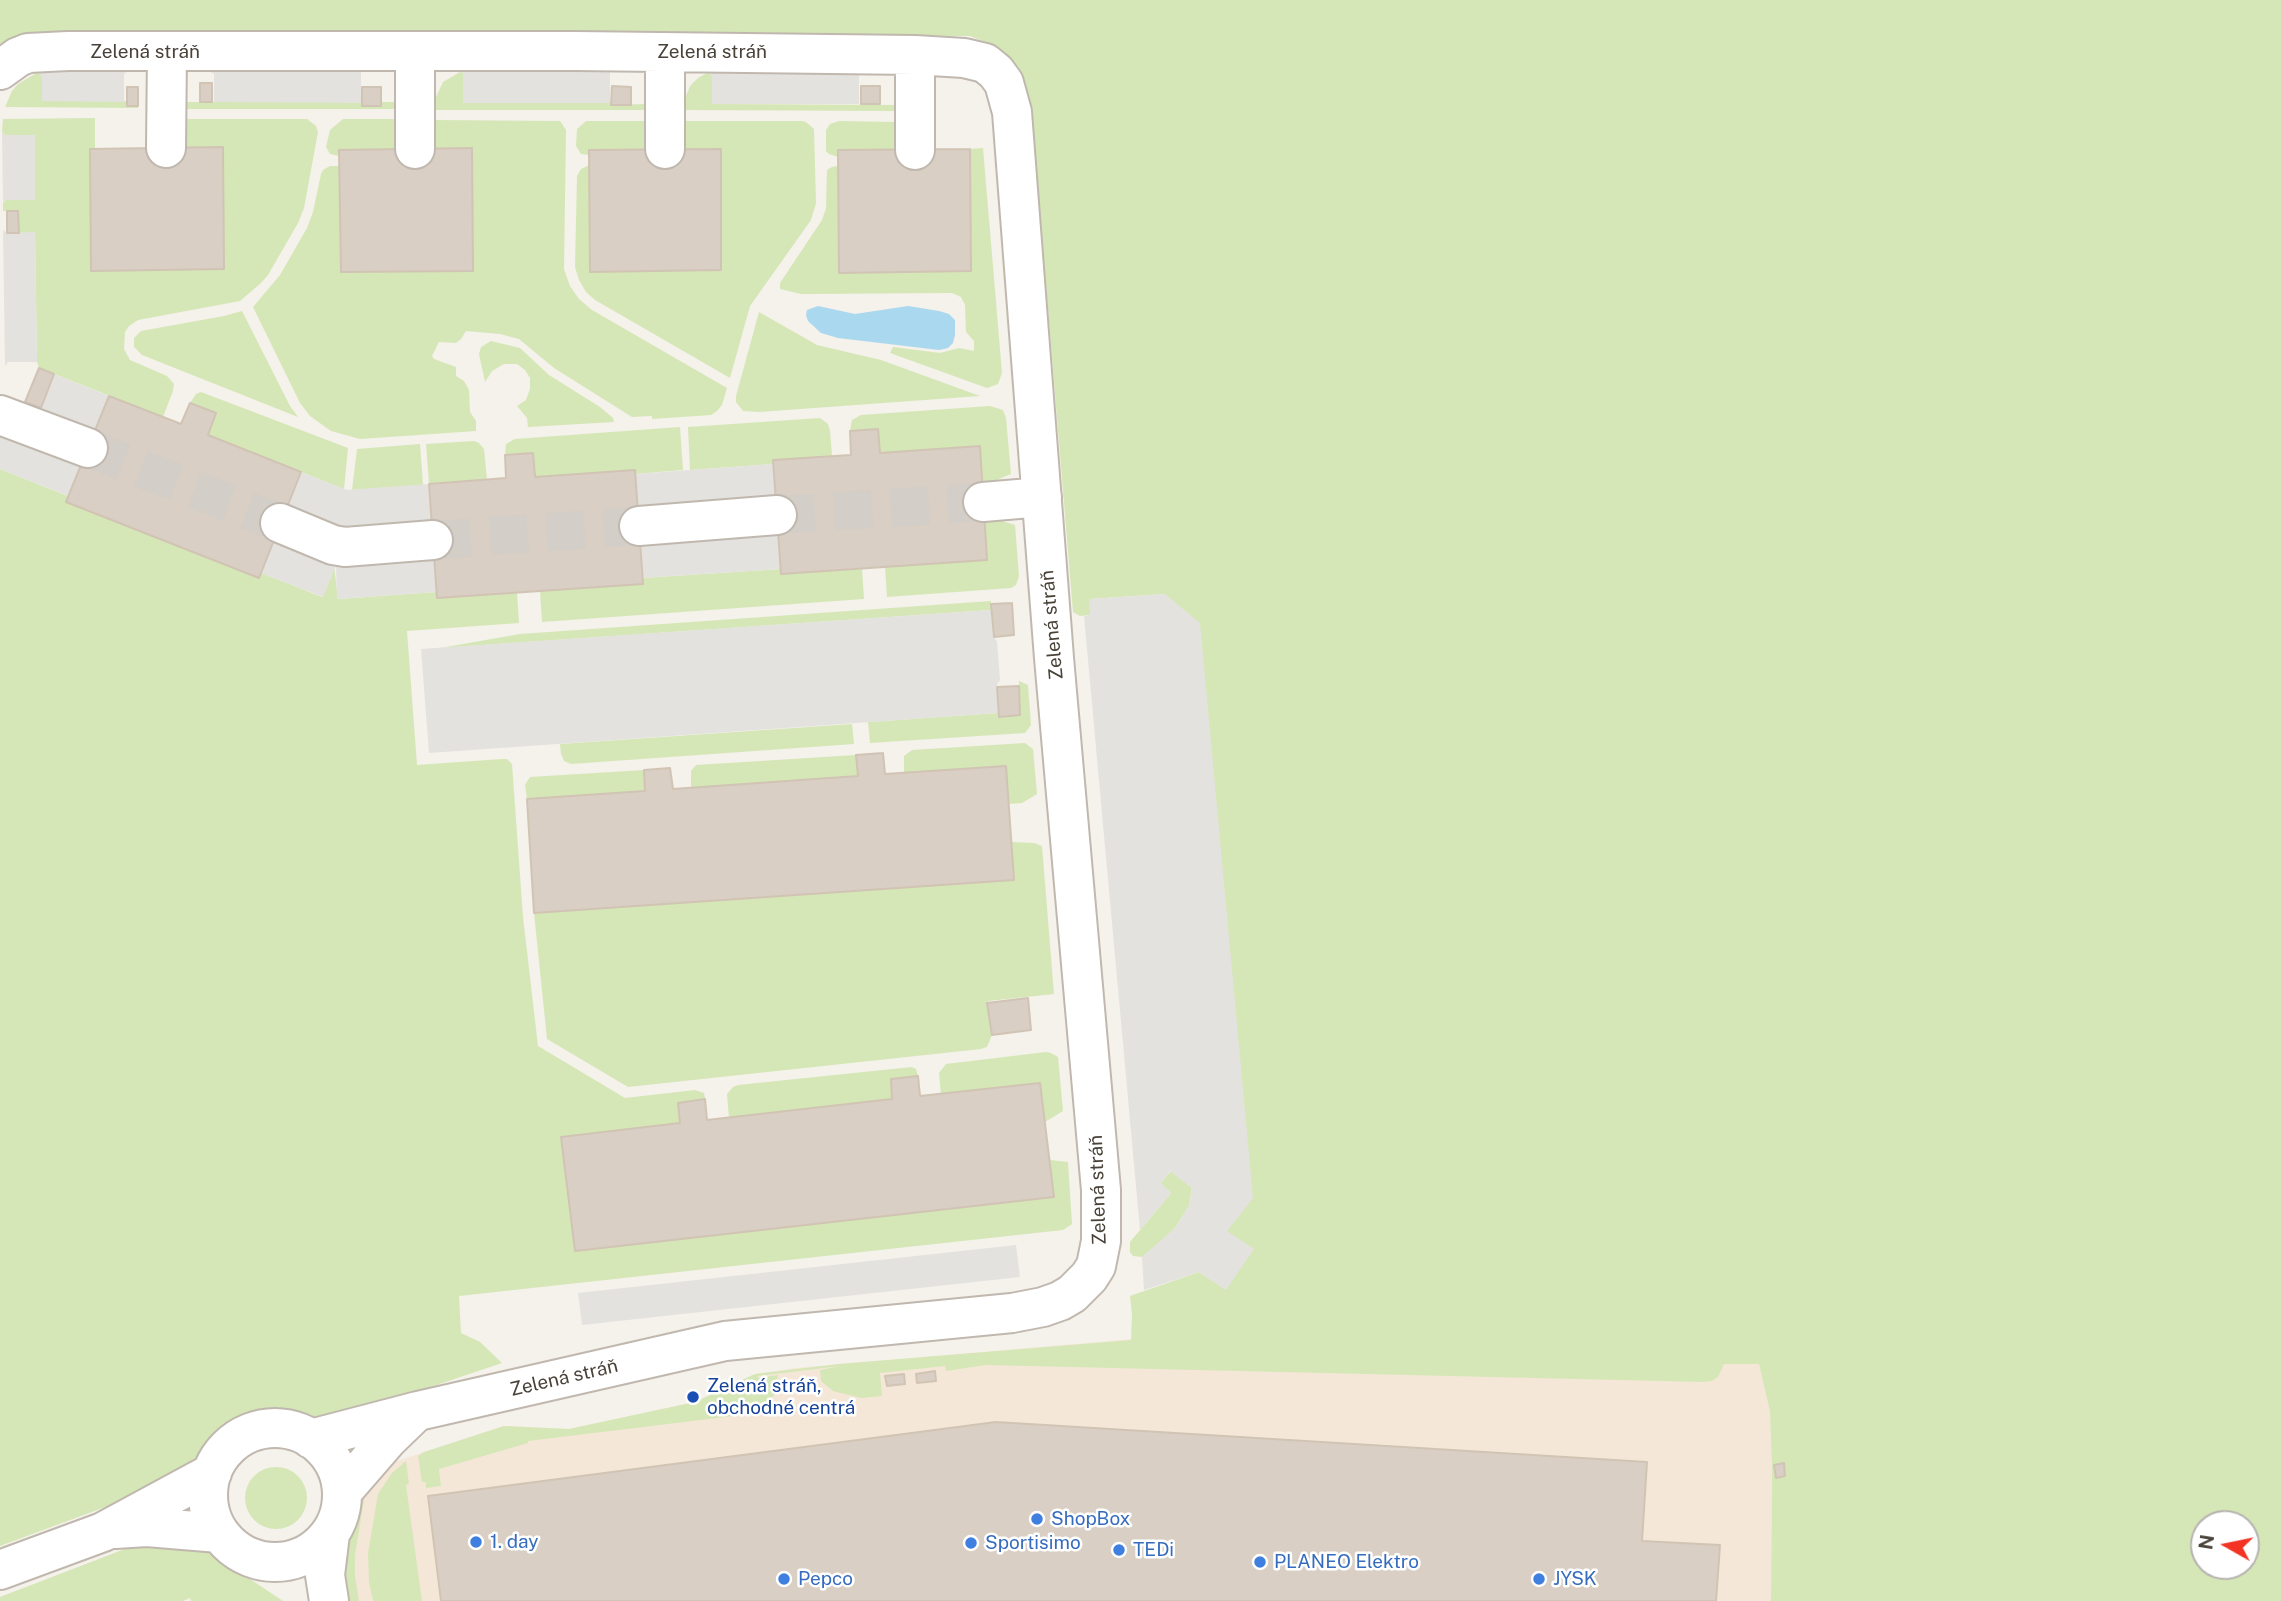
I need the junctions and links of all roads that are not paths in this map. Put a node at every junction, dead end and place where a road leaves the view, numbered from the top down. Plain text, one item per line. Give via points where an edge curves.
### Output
1 (167, 52) junction
2 (415, 52) junction
3 (665, 52) junction
4 (915, 55) junction
5 (0, 70) edge
6 (166, 148) dead end
7 (415, 149) dead end
8 (665, 149) dead end
9 (915, 150) dead end
10 (0, 415) edge
11 (88, 448) tunnel mouth
12 (1042, 497) junction
13 (984, 502) tunnel mouth
14 (777, 515) tunnel mouth
15 (280, 523) tunnel mouth
16 (639, 526) tunnel mouth
17 (433, 540) tunnel mouth
18 (418, 1411) junction
19 (312, 1439) junction
20 (212, 1472) junction
21 (342, 1492) junction
22 (106, 1530) junction
23 (219, 1533) junction
24 (330, 1534) junction
25 (271, 1562) junction
26 (0, 1570) edge
27 (312, 1601) edge
28 (329, 1601) edge

1 - 2 street, Zelená stráň
1 - 5 street, Zelená stráň via 28,53
1 - 6 street
2 - 3 street, Zelená stráň
2 - 7 street
3 - 4 street, Zelená stráň
3 - 8 street
4 - 9 street
4 - 12 street, Zelená stráň via 985,63 1003,83 1012,111
10 - 11 street
12 - 13 street
12 - 18 street, Zelená stráň via 1101,1190 1100,1255 1089,1277 1072,1294 1043,1307 725,1341
14 - 16 street
15 - 17 street via 345,547
18 - 19 street, Zelená stráň
18 - 21 street
19 - 20 street via 293,1430 254,1432 221,1455
19 - 21 street via 338,1471
20 - 22 street
20 - 23 street via 208,1493
21 - 24 street
22 - 23 street via 147,1527
22 - 26 street
23 - 25 street via 233,1548
24 - 25 street via 314,1550 293,1560
24 - 28 street via 325,1575
25 - 27 street

